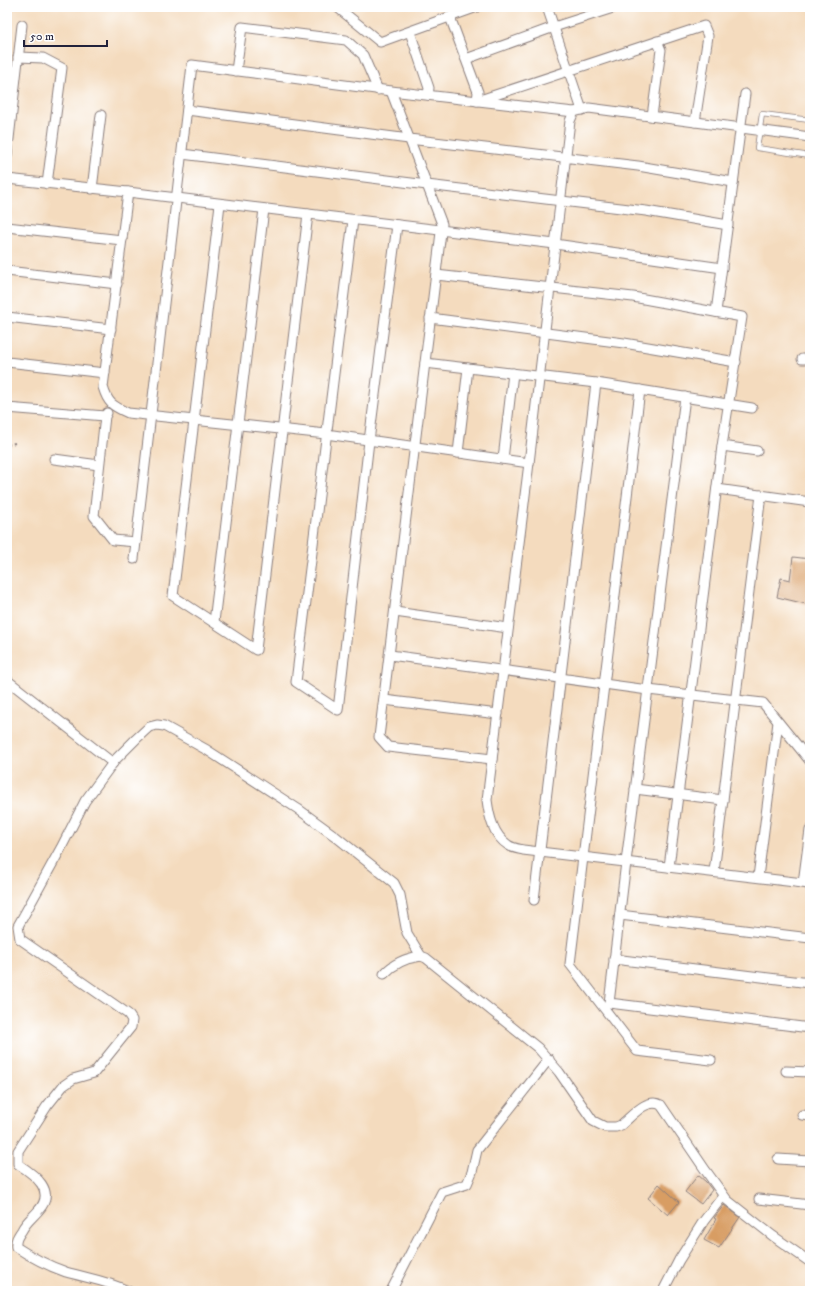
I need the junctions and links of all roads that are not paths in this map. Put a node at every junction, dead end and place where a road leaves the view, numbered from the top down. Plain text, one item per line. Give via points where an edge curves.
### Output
1 (478, 7) edge
2 (547, 7) edge
3 (616, 7) edge
4 (340, 8) edge
5 (450, 17) junction
6 (22, 25) dead end
7 (554, 27) junction
8 (410, 32) junction
9 (657, 41) junction
10 (18, 57) junction
11 (466, 59) junction
12 (236, 71) junction
13 (568, 71) junction
14 (378, 90) junction
15 (391, 91) junction
16 (745, 94) dead end
17 (428, 95) junction
18 (477, 101) junction
19 (187, 110) junction
20 (578, 111) junction
21 (101, 115) dead end
22 (652, 116) junction
23 (810, 120) edge
24 (695, 122) junction
25 (740, 128) junction
26 (759, 131) junction
27 (810, 137) edge
28 (409, 139) junction
29 (182, 154) junction
30 (7, 156) edge
31 (810, 156) edge
32 (566, 157) junction
33 (7, 179) edge
34 (734, 182) junction
35 (47, 184) junction
36 (427, 185) junction
37 (92, 189) junction
38 (128, 192) junction
39 (176, 198) junction
40 (560, 201) junction
41 (220, 204) junction
42 (264, 209) junction
43 (308, 214) junction
44 (353, 220) junction
45 (396, 225) junction
46 (728, 225) junction
47 (7, 227) edge
48 (441, 231) junction
49 (122, 240) junction
50 (555, 244) junction
51 (722, 268) junction
52 (7, 271) edge
53 (436, 276) junction
54 (117, 284) junction
55 (550, 288) junction
56 (716, 312) junction
57 (7, 317) edge
58 (430, 318) junction
59 (111, 329) junction
60 (544, 333) junction
61 (7, 362) edge
62 (736, 362) junction
63 (425, 363) junction
64 (468, 368) junction
65 (105, 373) junction
66 (513, 374) junction
67 (539, 377) junction
68 (596, 384) junction
69 (640, 390) junction
70 (685, 397) junction
71 (728, 404) junction
72 (113, 405) junction
73 (7, 408) edge
74 (752, 408) dead end
75 (150, 415) junction
76 (105, 416) junction
77 (194, 420) junction
78 (238, 425) junction
79 (282, 429) junction
80 (326, 434) junction
81 (370, 441) junction
82 (722, 446) junction
83 (414, 447) junction
84 (757, 451) dead end
85 (458, 453) junction
86 (54, 459) dead end
87 (503, 459) junction
88 (529, 463) junction
89 (100, 465) junction
90 (717, 489) junction
91 (761, 495) junction
92 (810, 502) edge
93 (136, 542) junction
94 (134, 559) dead end
95 (394, 612) junction
96 (214, 622) junction
97 (508, 628) junction
98 (390, 655) junction
99 (503, 670) junction
100 (561, 678) junction
101 (7, 680) edge
102 (605, 684) junction
103 (648, 690) junction
104 (691, 694) junction
105 (384, 700) junction
106 (735, 700) junction
107 (498, 714) junction
108 (778, 722) junction
109 (492, 759) junction
110 (810, 761) edge
111 (113, 763) junction
112 (635, 789) junction
113 (678, 794) junction
114 (723, 800) junction
115 (810, 830) edge
116 (539, 852) junction
117 (584, 857) junction
118 (626, 862) junction
119 (669, 867) junction
120 (714, 872) junction
121 (758, 877) junction
122 (807, 884) edge
123 (534, 900) dead end
124 (620, 915) junction
125 (810, 938) edge
126 (421, 956) junction
127 (614, 959) junction
128 (384, 974) dead end
129 (810, 983) edge
130 (810, 1028) edge
131 (549, 1059) junction
132 (711, 1060) dead end
133 (786, 1070) dead end
134 (810, 1072) edge
135 (778, 1159) dead end
136 (810, 1162) edge
137 (723, 1196) junction
138 (759, 1199) dead end
139 (810, 1205) edge
140 (810, 1262) edge
141 (128, 1291) edge
142 (391, 1291) edge
143 (663, 1291) edge

1 - 5 street
2 - 7 street
3 - 7 street
4 - 8 street via 380,42
5 - 8 street
5 - 11 street
6 - 10 street
7 - 11 street
7 - 13 street
8 - 17 street via 429,88
9 - 13 street
9 - 22 street via 661,50
9 - 24 street via 704,26 708,36
10 - 30 street
10 - 35 street via 43,58 62,68
11 - 18 street via 478,92
12 - 14 street
12 - 14 street via 242,27 346,40 364,54
12 - 19 street via 192,65
13 - 18 street
13 - 20 street
14 - 15 street
15 - 17 street
15 - 28 street
16 - 25 street
17 - 18 street
18 - 20 street
19 - 28 street
19 - 29 street
20 - 22 street via 589,108
20 - 32 street via 570,121
21 - 37 street
22 - 24 street
23 - 26 lane via 762,114
24 - 25 street
25 - 26 street
25 - 34 street
26 - 27 street
26 - 31 lane via 757,148
28 - 32 street
28 - 36 street
29 - 36 street
29 - 39 street
32 - 34 street
32 - 40 street
33 - 35 street
34 - 46 street
35 - 37 street
36 - 40 street
36 - 48 street via 442,224
37 - 38 street
38 - 39 street
38 - 49 street
39 - 41 street
39 - 75 street
40 - 46 street via 646,211
40 - 50 street
41 - 42 street
41 - 77 street
42 - 43 street
42 - 78 street
43 - 44 street
43 - 79 street
44 - 45 street
44 - 80 street
45 - 48 street
45 - 81 street
46 - 51 street
47 - 49 street
48 - 50 street
48 - 53 street
49 - 54 street
50 - 51 street
50 - 55 street
51 - 56 street
52 - 54 street
53 - 55 street
53 - 58 street
54 - 59 street
55 - 56 street via 633,297
55 - 60 street
56 - 62 street via 742,317
57 - 59 street
58 - 60 street
58 - 63 street
59 - 65 street
60 - 62 street via 624,343
60 - 67 street
61 - 65 street
62 - 71 street
63 - 64 street
63 - 83 street
64 - 66 street
64 - 85 street
65 - 72 street via 103,387 106,398
66 - 67 street
66 - 87 street
67 - 68 street
67 - 88 street
68 - 69 street
68 - 100 street
69 - 70 street
69 - 102 street
70 - 71 street
70 - 103 street
71 - 74 street
71 - 82 street
72 - 75 street via 128,413
72 - 76 street
73 - 76 street
75 - 77 street
75 - 93 street
76 - 89 street
77 - 78 street
77 - 96 street via 173,596
78 - 79 street
78 - 96 street
79 - 80 street
79 - 96 street via 256,650
80 - 81 street
80 - 81 street via 296,682 338,710
81 - 83 street
82 - 84 street
82 - 90 street
83 - 85 street
83 - 95 street
85 - 87 street
86 - 89 street
87 - 88 street
88 - 97 street
89 - 93 street via 94,516 113,540
90 - 91 street
90 - 104 street
91 - 92 street
91 - 106 street
93 - 94 street
95 - 97 street
95 - 98 street
97 - 99 street
98 - 99 street
98 - 105 street
99 - 100 street
99 - 107 street
100 - 102 street
100 - 116 street
101 - 111 street
102 - 103 street
102 - 117 street
103 - 104 street
103 - 112 street
103 - 118 street
104 - 106 street
104 - 113 street
105 - 107 street
105 - 109 street via 379,737 388,747
106 - 108 street via 762,703
106 - 114 street
107 - 109 street
108 - 110 street
108 - 121 street
109 - 116 street via 486,800 489,817 496,833 508,846
111 - 126 street via 149,727 157,725 168,728 207,750 317,822 394,883 400,895 407,933
111 - 141 street via 85,801 18,926 20,939 128,1014 132,1020 131,1027 94,1073 73,1079 63,1086 18,1152 18,1164 45,1188 46,1201 26,1223 17,1237 16,1247 66,1272 100,1280
112 - 113 street
112 - 118 street
113 - 114 street
113 - 119 street
114 - 120 street
115 - 122 street
116 - 117 street
116 - 123 street
117 - 118 street
117 - 132 street via 570,964 637,1051
118 - 119 street
118 - 124 street
119 - 120 street
120 - 121 street
121 - 122 street
124 - 125 street
124 - 127 street
126 - 128 street via 396,963
126 - 131 street
127 - 129 street
127 - 130 street via 609,1003
131 - 137 street via 588,1115 593,1121 605,1127 621,1125 648,1104 661,1105
131 - 142 street via 477,1150 467,1184 442,1192
133 - 134 street
135 - 136 street
137 - 140 street
137 - 143 street via 702,1222
138 - 139 street

